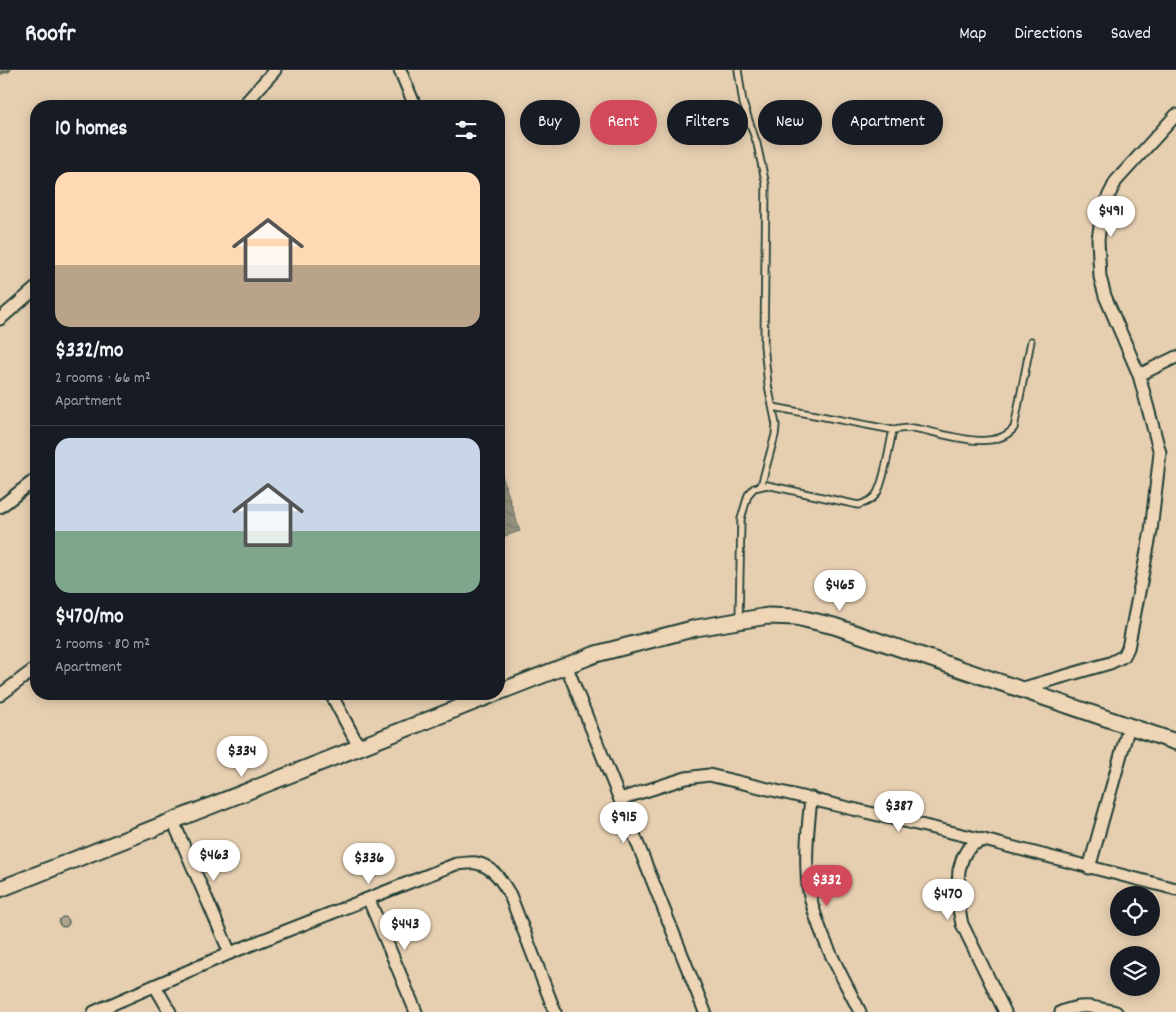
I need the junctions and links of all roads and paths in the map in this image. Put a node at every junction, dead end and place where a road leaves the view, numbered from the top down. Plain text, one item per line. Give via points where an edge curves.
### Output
1 (275, 70) edge
2 (400, 70) edge
3 (738, 70) edge
4 (248, 100) edge
5 (412, 100) edge
6 (1176, 115) edge
7 (30, 293) edge
8 (0, 319) edge
9 (1031, 341) dead end
10 (1176, 357) edge
11 (1139, 375) junction
12 (774, 407) junction
13 (893, 430) junction
14 (30, 484) edge
15 (761, 486) junction
16 (0, 507) edge
17 (739, 620) junction
18 (566, 665) junction
19 (30, 672) edge
20 (1020, 689) junction
21 (505, 690) edge
22 (0, 695) edge
23 (334, 700) edge
24 (479, 700) edge
25 (1129, 726) junction
26 (1176, 742) edge
27 (359, 747) junction
28 (811, 798) junction
29 (620, 799) junction
30 (173, 822) junction
31 (984, 840) junction
32 (1089, 868) junction
33 (0, 889) edge
34 (1176, 889) edge
35 (369, 900) junction
36 (230, 953) junction
37 (155, 986) junction
38 (94, 1012) edge
39 (170, 1012) edge
40 (416, 1012) edge
41 (555, 1012) edge
42 (706, 1012) edge
43 (860, 1012) edge
44 (1004, 1012) edge
45 (1061, 1012) edge
46 (1116, 1012) edge

1 - 4 street
2 - 5 street
3 - 12 lane via 743,103 766,185 764,345
6 - 11 street via 1116,181 1100,220 1100,277
7 - 8 street
9 - 13 lane via 1014,428 1004,436 990,441 912,428
10 - 11 street
11 - 20 street via 1160,458 1151,531 1128,648 1124,656 1110,663
12 - 13 lane
12 - 15 lane via 775,435
13 - 15 lane via 877,493 866,503 858,505
14 - 16 street
15 - 17 lane via 748,495 741,519
17 - 18 street via 637,642
17 - 20 street via 787,617 834,626
18 - 21 street
18 - 29 street
19 - 22 street
20 - 25 street
23 - 27 street
24 - 27 street
25 - 26 street
25 - 32 street
27 - 30 street
28 - 29 street via 709,775 686,778
28 - 31 street
28 - 43 street via 807,867 813,907
29 - 42 street
30 - 33 street
30 - 36 street
31 - 32 street
31 - 44 street via 974,844 963,857 957,900 962,924
32 - 34 street
35 - 36 street
35 - 40 street
35 - 41 street via 456,864 476,863 491,869 510,895
36 - 37 street
37 - 38 street
37 - 39 street
45 - 46 street via 1088,1006

